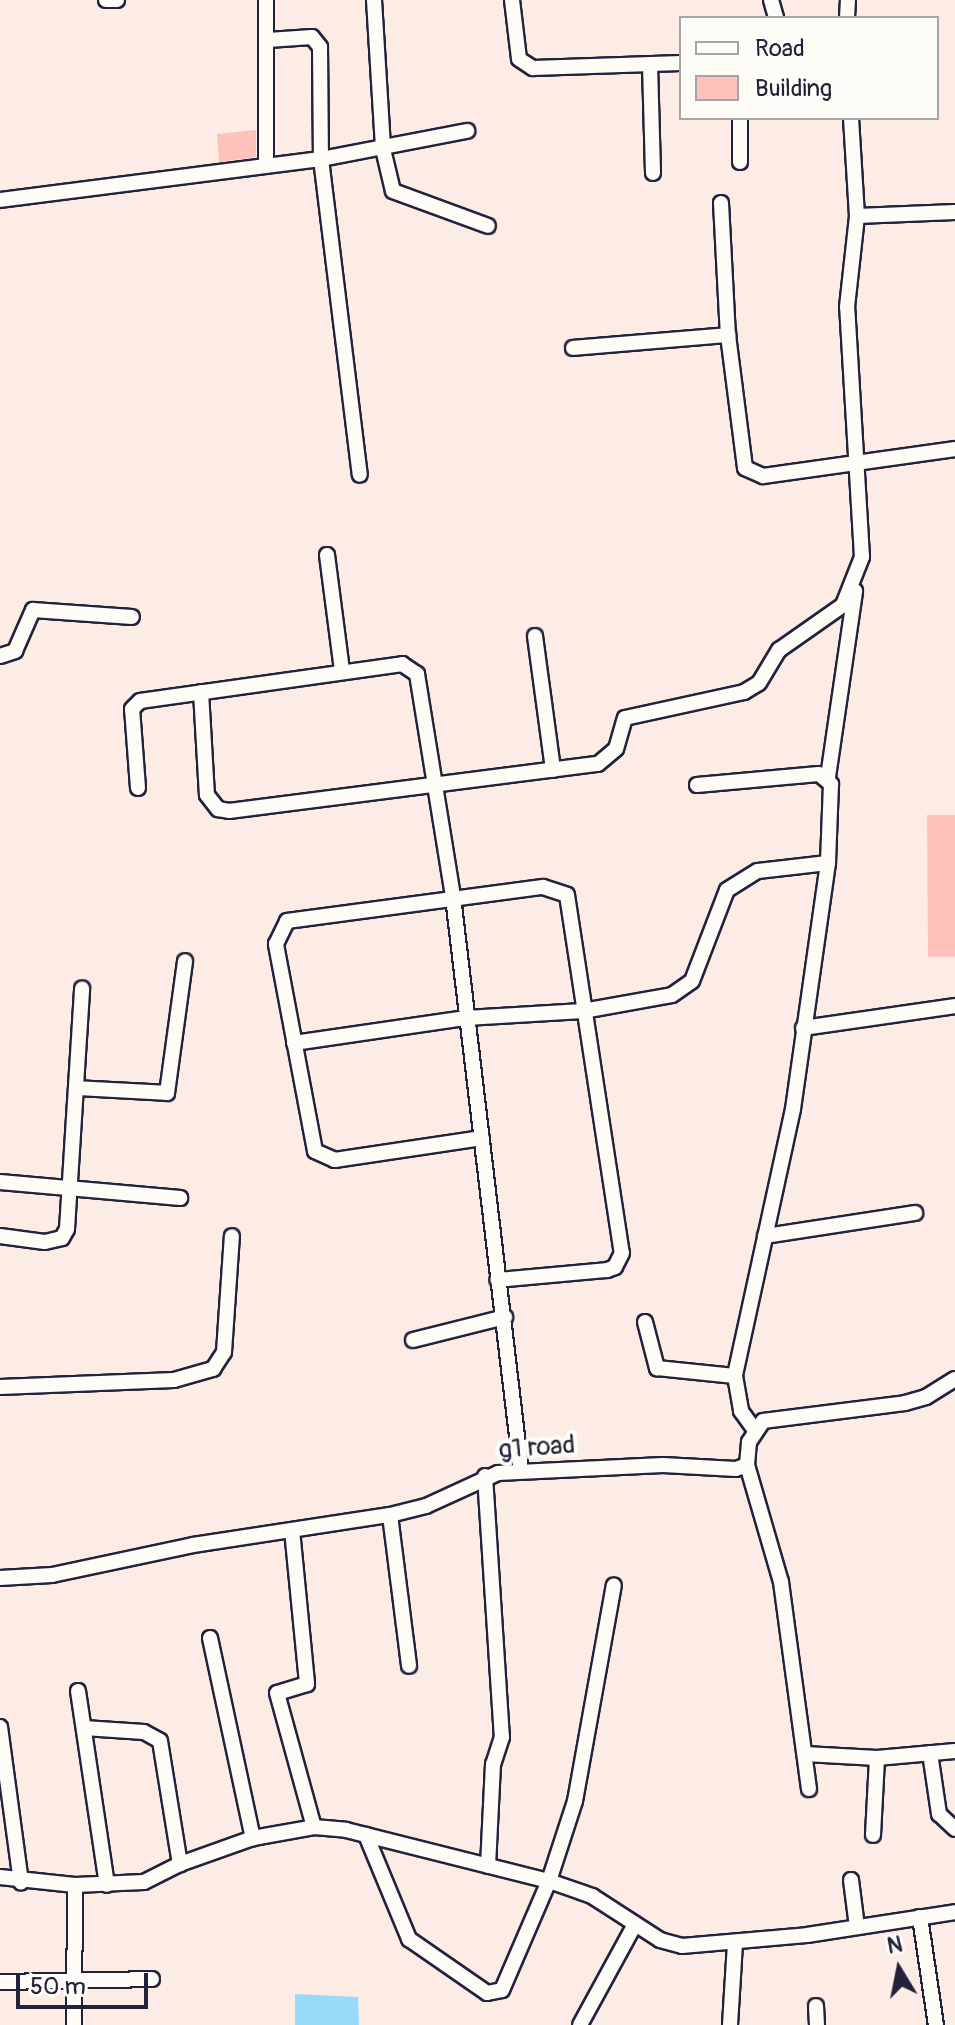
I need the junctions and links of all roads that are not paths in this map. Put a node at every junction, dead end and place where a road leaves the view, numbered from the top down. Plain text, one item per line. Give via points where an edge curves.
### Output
1 (106, 0) edge
2 (117, 0) edge
3 (266, 0) edge
4 (374, 0) edge
5 (512, 0) edge
6 (268, 40) junction
7 (679, 63) edge
8 (650, 65) junction
9 (740, 120) edge
10 (851, 120) edge
11 (467, 131) dead end
12 (383, 149) junction
13 (321, 159) junction
14 (740, 162) dead end
15 (266, 165) junction
16 (653, 173) dead end
17 (0, 200) edge
18 (721, 203) dead end
19 (955, 212) edge
20 (857, 216) junction
21 (488, 226) dead end
22 (728, 335) junction
23 (573, 348) dead end
24 (955, 449) edge
25 (858, 464) junction
26 (360, 475) dead end
27 (327, 555) dead end
28 (857, 576) junction
29 (132, 617) dead end
30 (535, 636) dead end
31 (0, 656) edge
32 (342, 670) junction
33 (201, 692) junction
34 (553, 770) junction
35 (828, 777) junction
36 (436, 784) junction
37 (697, 785) dead end
38 (138, 788) dead end
39 (828, 863) junction
40 (453, 897) junction
41 (185, 961) dead end
42 (82, 988) dead end
43 (955, 1006) edge
44 (583, 1011) junction
45 (466, 1018) junction
46 (803, 1028) junction
47 (294, 1043) junction
48 (76, 1088) junction
49 (482, 1138) junction
50 (0, 1182) edge
51 (70, 1186) junction
52 (180, 1198) dead end
53 (915, 1213) dead end
54 (0, 1236) edge
55 (232, 1236) dead end
56 (765, 1236) junction
57 (497, 1280) junction
58 (505, 1317) junction
59 (645, 1322) dead end
60 (413, 1340) dead end
61 (735, 1376) junction
62 (955, 1379) edge
63 (0, 1387) edge
64 (754, 1429) junction
65 (747, 1465) junction
66 (521, 1470) junction
67 (485, 1476) junction
68 (390, 1515) junction
69 (292, 1530) junction
70 (0, 1578) edge
71 (614, 1585) dead end
72 (210, 1638) dead end
73 (409, 1666) dead end
74 (78, 1691) dead end
75 (0, 1727) edge
76 (84, 1728) junction
77 (955, 1751) edge
78 (930, 1753) junction
79 (805, 1754) junction
80 (877, 1758) junction
81 (809, 1789) dead end
82 (314, 1827) junction
83 (955, 1829) edge
84 (366, 1835) junction
85 (873, 1835) dead end
86 (253, 1838) junction
87 (180, 1864) junction
88 (488, 1866) junction
89 (0, 1877) edge
90 (851, 1880) dead end
91 (549, 1881) junction
92 (21, 1883) junction
93 (75, 1885) junction
94 (107, 1885) junction
95 (955, 1912) edge
96 (920, 1917) junction
97 (635, 1924) junction
98 (857, 1927) junction
99 (735, 1943) junction
100 (152, 1979) dead end
101 (74, 1980) junction
102 (0, 1982) edge
103 (816, 2006) dead end
104 (74, 2025) edge
105 (580, 2025) edge
106 (730, 2025) edge
107 (817, 2025) edge
108 (936, 2025) edge

1 - 2 street
3 - 6 street
4 - 12 street
5 - 8 street via 519,59 525,65
6 - 13 street via 318,41
6 - 15 street
7 - 8 street
8 - 16 street
9 - 14 street
10 - 20 street
11 - 12 street
12 - 13 street
12 - 21 street via 393,191
13 - 15 street
13 - 26 street
15 - 17 street
18 - 22 street
19 - 20 street
20 - 25 street via 847,307
22 - 23 street
22 - 25 street via 741,458 751,474
24 - 25 street
25 - 28 street via 862,557
27 - 32 street
28 - 34 street via 843,605 779,650 759,683 744,692 634,714 622,724 608,759
28 - 35 street
29 - 31 street via 33,610 15,651
30 - 34 street
32 - 33 street
32 - 36 street via 402,664 417,674
33 - 36 street via 207,795 218,809
33 - 38 street via 134,704
34 - 36 street
35 - 37 street
35 - 39 street
36 - 40 street
39 - 44 street via 758,871 727,890 684,991
39 - 46 street
40 - 44 street via 543,887 567,895
40 - 45 street
40 - 47 street via 287,921 276,944
41 - 48 street via 167,1093
42 - 48 street
43 - 46 street
44 - 45 street
44 - 57 street via 620,1261 607,1270
45 - 47 street
45 - 49 street
46 - 56 street via 790,1123
47 - 49 street via 312,1143 323,1158
48 - 51 street
49 - 57 street
50 - 51 street
51 - 52 street
51 - 54 street via 62,1238 45,1242
53 - 56 street
55 - 63 street via 224,1352 213,1369 174,1380
56 - 61 street
57 - 58 street
58 - 60 street
58 - 66 street
59 - 61 street via 657,1368
61 - 64 street via 741,1411
62 - 64 street via 905,1403 763,1421
64 - 65 street
65 - 66 street, g1 road
65 - 79 street via 781,1582
66 - 67 street, g1 road
67 - 68 street, g1 road via 426,1506
67 - 88 street via 502,1737 493,1764
68 - 69 street, g1 road
68 - 73 street
69 - 70 street, g1 road via 52,1575
69 - 82 street via 307,1684 277,1693
71 - 91 street via 583,1767
72 - 86 street
74 - 76 street
75 - 92 street
76 - 87 street via 144,1732 160,1741
76 - 94 street
77 - 78 street
78 - 80 street
78 - 83 street via 939,1814
79 - 80 street
79 - 81 street
80 - 85 street
82 - 84 street
82 - 86 street
84 - 88 street
84 - 91 street via 409,1939 487,1993 502,1990
86 - 87 street
87 - 94 street via 144,1882
88 - 91 street
89 - 92 street
90 - 98 street
91 - 97 street via 592,1896
92 - 93 street
93 - 94 street
93 - 101 street
95 - 96 street
96 - 98 street
96 - 108 street
97 - 99 street via 682,1946
97 - 105 street
98 - 99 street
99 - 106 street
100 - 101 street
101 - 102 street
101 - 104 street
103 - 107 street

